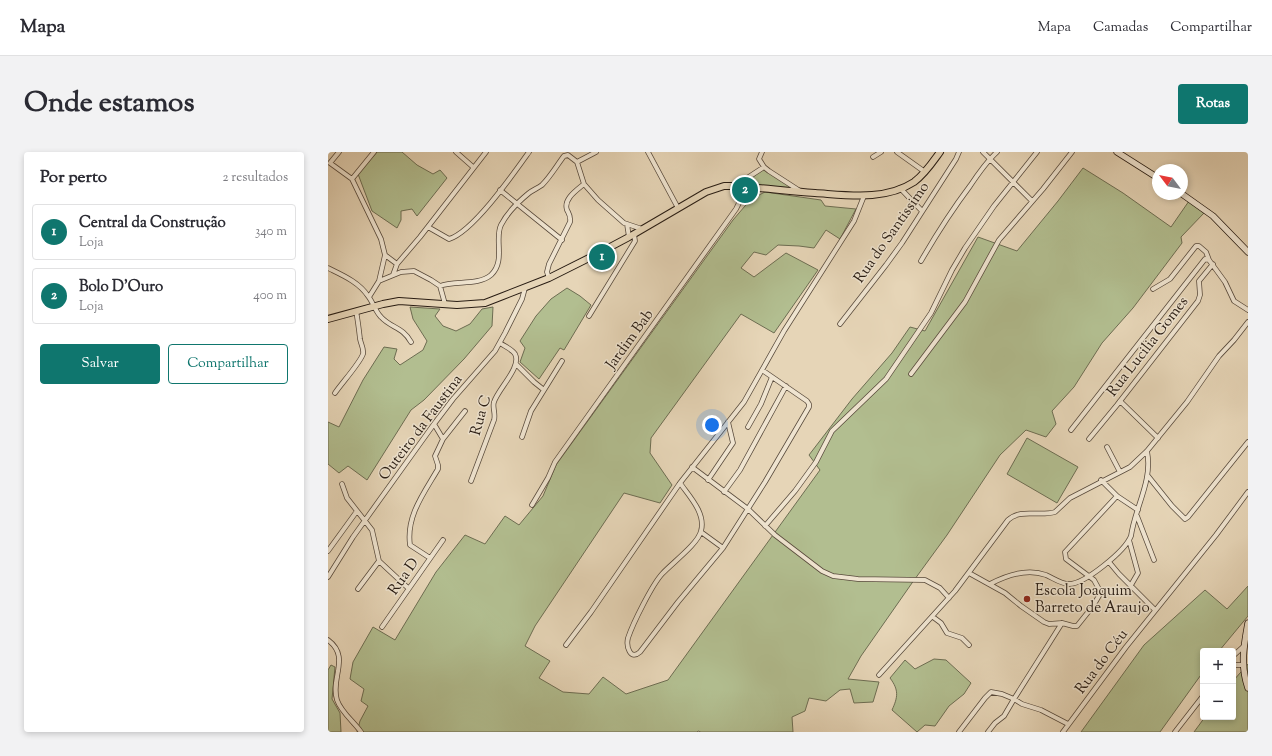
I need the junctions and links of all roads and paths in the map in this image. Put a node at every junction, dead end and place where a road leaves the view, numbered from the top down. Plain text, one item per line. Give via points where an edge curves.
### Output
1 (339, 152) edge
2 (374, 152) edge
3 (456, 152) edge
4 (486, 152) edge
5 (529, 152) edge
6 (596, 152) edge
7 (648, 152) edge
8 (762, 152) edge
9 (881, 152) edge
10 (897, 152) edge
11 (940, 152) edge
12 (959, 152) edge
13 (983, 152) edge
14 (997, 152) edge
15 (1037, 152) edge
16 (1072, 152) edge
17 (1117, 152) edge
18 (873, 157) dead end
19 (990, 158) junction
20 (577, 162) junction
21 (329, 164) edge
22 (473, 167) junction
23 (764, 167) junction
24 (925, 172) junction
25 (1152, 174) edge
26 (352, 179) junction
27 (1013, 181) junction
28 (584, 184) junction
29 (738, 186) junction
30 (900, 188) junction
31 (500, 190) junction
32 (802, 192) junction
33 (864, 196) junction
34 (1188, 198) edge
35 (1032, 201) junction
36 (517, 204) junction
37 (678, 208) junction
38 (922, 211) junction
39 (627, 224) junction
40 (428, 228) junction
41 (642, 229) junction
42 (632, 236) junction
43 (562, 240) junction
44 (1248, 252) edge
45 (385, 254) junction
46 (1209, 260) junction
47 (921, 261) dead end
48 (397, 264) junction
49 (1212, 264) junction
50 (328, 268) edge
51 (393, 275) junction
52 (549, 278) junction
53 (379, 281) junction
54 (440, 286) junction
55 (525, 288) junction
56 (1153, 289) dead end
57 (369, 297) junction
58 (445, 304) junction
59 (373, 306) junction
60 (1248, 310) edge
61 (356, 311) junction
62 (589, 316) dead end
63 (328, 319) edge
64 (1248, 322) edge
65 (840, 324) dead end
66 (411, 342) dead end
67 (500, 343) junction
68 (562, 361) dead end
69 (516, 364) junction
70 (762, 370) junction
71 (911, 374) dead end
72 (772, 377) junction
73 (786, 386) junction
74 (544, 390) junction
75 (335, 393) dead end
76 (1120, 401) junction
77 (465, 410) dead end
78 (728, 422) junction
79 (434, 424) junction
80 (748, 427) dead end
81 (1071, 430) dead end
82 (522, 437) dead end
83 (1158, 438) junction
84 (443, 439) junction
85 (1089, 439) dead end
86 (1248, 442) edge
87 (1106, 448) dead end
88 (1147, 451) junction
89 (692, 467) junction
90 (1120, 472) junction
91 (1148, 476) junction
92 (708, 480) junction
93 (1101, 480) junction
94 (470, 481) dead end
95 (680, 483) junction
96 (342, 484) dead end
97 (724, 492) junction
98 (1248, 492) edge
99 (1117, 496) junction
100 (532, 505) dead end
101 (748, 509) junction
102 (1138, 510) junction
103 (357, 511) junction
104 (1137, 516) junction
105 (365, 520) junction
106 (765, 526) junction
107 (701, 532) junction
108 (443, 540) dead end
109 (1129, 540) junction
110 (723, 548) junction
111 (328, 551) edge
112 (430, 558) junction
113 (1154, 560) dead end
114 (379, 562) junction
115 (1109, 562) junction
116 (969, 573) junction
117 (328, 577) edge
118 (1090, 577) junction
119 (990, 584) junction
120 (1130, 585) junction
121 (408, 588) junction
122 (358, 589) dead end
123 (949, 598) junction
124 (1155, 610) junction
125 (933, 617) junction
126 (1062, 623) junction
127 (1248, 623) edge
128 (382, 627) dead end
129 (328, 640) edge
130 (566, 645) dead end
131 (969, 645) dead end
132 (1244, 646) junction
133 (1236, 653) edge
134 (1243, 664) junction
135 (1236, 665) edge
136 (879, 674) dead end
137 (1248, 688) edge
138 (1014, 699) junction
139 (1200, 700) edge
140 (1068, 724) junction
141 (361, 732) edge
142 (959, 732) edge
143 (988, 732) edge
144 (1063, 732) edge
145 (1175, 732) edge

1 - 21 street
2 - 26 street
3 - 22 street
4 - 22 street
5 - 31 street
6 - 20 street
7 - 37 street
8 - 23 street via 759,158
9 - 18 street
10 - 24 street
11 - 24 main road
12 - 38 street, Rua do Santissimo
13 - 19 street
14 - 19 street
15 - 27 street
16 - 35 street
17 - 25 street
19 - 27 street
19 - 47 street via 941,227
20 - 28 street
20 - 36 street via 568,155 564,156 541,185
21 - 26 street
22 - 40 street
23 - 29 street
23 - 32 street
24 - 30 main road
26 - 45 street via 381,239
27 - 35 street
27 - 106 street via 965,248 931,313 900,360 886,379 832,431 816,462
28 - 39 street via 606,208
28 - 43 street via 566,204 571,218
29 - 32 main road
29 - 37 main road via 724,186 711,190
29 - 100 street, Jardim Bab via 742,197 736,209 555,462
30 - 33 main road
30 - 38 street
31 - 36 street
31 - 40 street via 482,213 453,237 445,238
32 - 33 main road
33 - 70 street via 854,222
34 - 44 street via 1213,216
35 - 71 street via 999,240 965,302
36 - 43 street
36 - 54 street via 501,226 497,266 491,274 483,279
37 - 41 main road
38 - 65 street, Rua do Santissimo via 886,266
39 - 41 street
39 - 42 street
40 - 48 street
41 - 42 main road
42 - 52 main road
42 - 62 street via 635,241
43 - 52 street via 549,264
45 - 48 street
45 - 53 street
46 - 49 street
46 - 56 street via 1204,250 1196,246 1170,279
46 - 81 street via 1202,261
48 - 51 street
49 - 60 street via 1234,301
49 - 76 street, Rua Lucilia Gomes via 1199,281 1198,301
50 - 57 street via 359,285
51 - 53 street
51 - 54 street via 414,271
52 - 55 main road
53 - 57 street
54 - 58 street
55 - 58 main road via 485,303
55 - 67 street, Outeiro da Faustina
57 - 59 street
58 - 59 main road via 404,301
59 - 61 main road
59 - 66 street via 379,316 406,333
61 - 63 main road
61 - 75 street via 363,354
64 - 83 street via 1219,356
67 - 69 street via 514,353
67 - 79 street, Outeiro da Faustina
68 - 74 street
69 - 74 street
69 - 94 street, Rua C via 494,402 494,420
70 - 72 street
70 - 78 street via 744,402
72 - 73 street
72 - 80 street
73 - 97 street via 740,470
73 - 101 street via 807,400 809,407
74 - 82 street via 530,411
76 - 83 street
76 - 85 street, Rua Lucilia Gomes
77 - 84 street
78 - 89 street
78 - 92 street via 732,446
79 - 84 street
79 - 105 street, Outeiro da Faustina
83 - 88 street
84 - 112 street via 435,456 438,470 418,502 409,534 410,545
86 - 91 street via 1188,517 1183,518
87 - 90 street
88 - 90 street via 1130,467
88 - 91 street
89 - 92 street
89 - 95 street
90 - 93 street
91 - 102 street
92 - 97 street
93 - 99 street
93 - 116 street via 1070,498 1055,512 1021,513 1012,516
95 - 107 street via 701,516
95 - 130 street via 592,612
96 - 103 street via 347,498
97 - 101 street
98 - 124 street, Rua do Céu
99 - 102 street
99 - 118 street via 1065,552 1066,559
101 - 106 street
101 - 110 street
102 - 104 street
103 - 105 street
103 - 111 street
104 - 109 street
104 - 113 street
105 - 114 street via 374,533
105 - 117 street, Outeiro da Faustina
106 - 123 street via 827,574 858,579 925,580 940,588
107 - 110 street
107 - 110 street via 695,542 655,584 630,632 627,642 630,653 637,655 640,652
108 - 112 street, Rua D
109 - 115 street
109 - 120 street via 1138,574
112 - 121 street, Rua D
114 - 121 street
114 - 122 street
115 - 118 street
115 - 120 street
116 - 119 street
116 - 123 street
118 - 119 street via 1069,584 1040,573 1029,572 1008,576
118 - 126 street via 1098,585 1100,594 1093,606 1076,627
119 - 126 street via 1044,622
120 - 124 street
121 - 128 street, Rua D
123 - 125 street
124 - 140 street, Rua do Céu
125 - 131 street via 941,623 947,633 962,638
125 - 136 street
126 - 138 street
127 - 132 street
129 - 141 street via 337,648 339,655 336,688 338,701
132 - 133 street
132 - 134 street
134 - 135 street
134 - 137 street
138 - 140 street
138 - 142 street via 998,692 991,692
138 - 143 street via 1004,716
139 - 145 street
140 - 144 street, Rua do Céu

